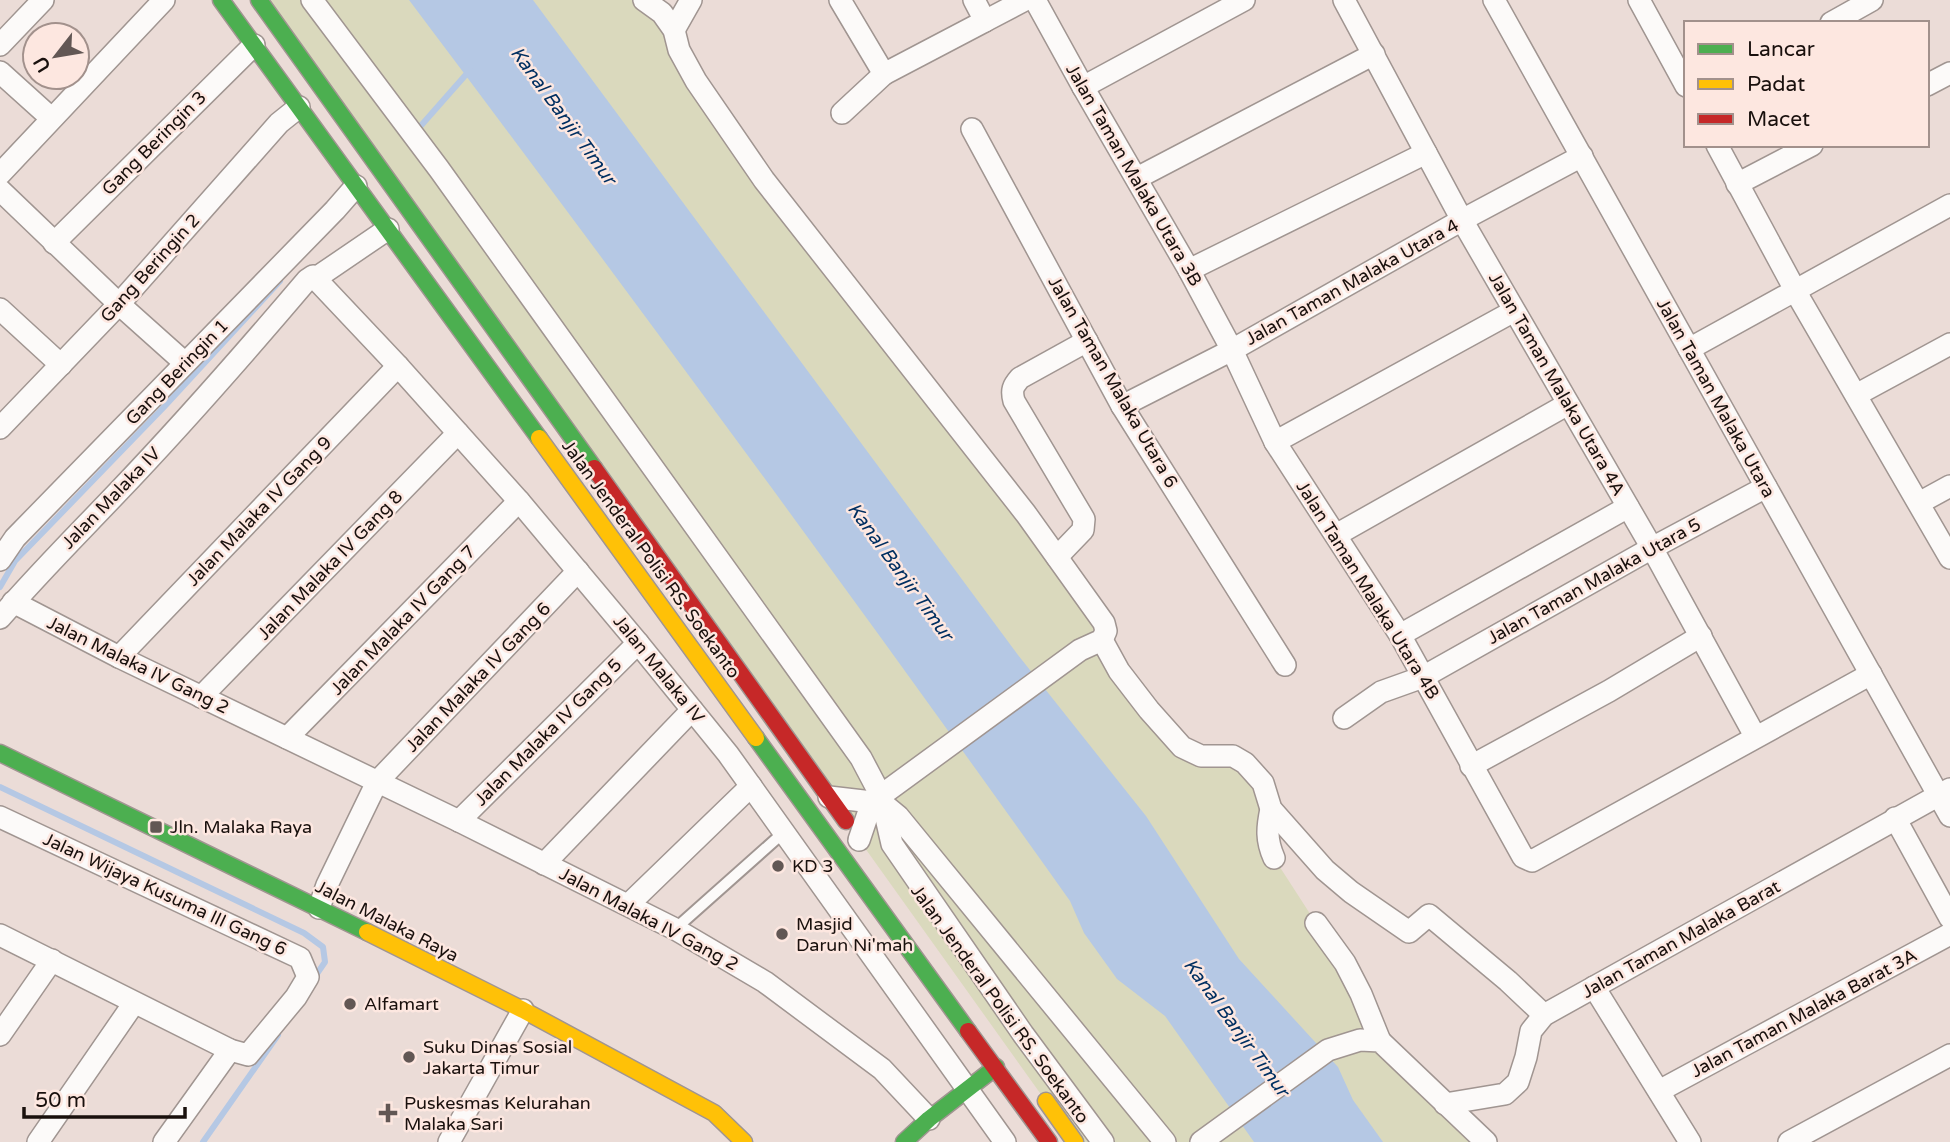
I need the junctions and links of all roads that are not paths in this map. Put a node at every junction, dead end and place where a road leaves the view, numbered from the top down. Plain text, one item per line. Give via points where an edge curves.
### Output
1 (43, 0) edge
2 (164, 0) edge
3 (221, 0) edge
4 (259, 0) edge
5 (312, 0) edge
6 (644, 0) edge
7 (691, 0) edge
8 (840, 0) edge
9 (974, 0) edge
10 (1025, 0) edge
11 (1035, 0) edge
12 (1244, 0) edge
13 (1344, 0) edge
14 (1494, 0) edge
15 (1872, 0) edge
16 (1643, 1) edge
17 (985, 21) junction
18 (1834, 21) edge
19 (674, 30) junction
20 (0, 45) edge
21 (254, 45) junction
22 (1374, 54) junction
23 (0, 72) edge
24 (1950, 73) edge
25 (884, 75) junction
26 (1684, 82) edge
27 (1929, 84) edge
28 (1083, 87) junction
29 (299, 107) junction
30 (842, 113) dead end
31 (51, 118) junction
32 (972, 129) dead end
33 (1718, 147) edge
34 (1808, 147) edge
35 (1426, 152) junction
36 (1581, 156) junction
37 (0, 174) edge
38 (1137, 178) junction
39 (1737, 184) junction
40 (356, 186) junction
41 (0, 190) edge
42 (1950, 205) edge
43 (1462, 220) junction
44 (388, 229) junction
45 (54, 243) junction
46 (1189, 270) junction
47 (316, 278) junction
48 (1795, 290) junction
49 (119, 304) junction
50 (0, 309) edge
51 (1514, 311) junction
52 (1087, 341) junction
53 (1950, 344) edge
54 (1689, 349) junction
55 (1232, 350) junction
56 (185, 363) junction
57 (61, 365) junction
58 (398, 366) junction
59 (161, 393) junction
60 (1856, 395) junction
61 (1568, 404) junction
62 (1122, 406) junction
63 (187, 413) junction
64 (0, 428) edge
65 (458, 433) junction
66 (1275, 442) junction
67 (1950, 486) edge
68 (1766, 487) junction
69 (519, 501) junction
70 (1919, 503) junction
71 (1628, 508) junction
72 (8, 535) edge
73 (1336, 535) junction
74 (1652, 548) junction
75 (1058, 557) junction
76 (1950, 558) edge
77 (11, 570) edge
78 (578, 571) junction
79 (7, 610) edge
80 (1399, 635) junction
81 (1701, 636) junction
82 (1102, 640) junction
83 (638, 642) junction
84 (119, 657) junction
85 (1285, 665) dead end
86 (1871, 674) junction
87 (1423, 677) junction
88 (201, 697) junction
89 (692, 710) junction
90 (1343, 718) dead end
91 (1755, 736) junction
92 (287, 738) junction
93 (0, 754) edge
94 (1471, 766) junction
95 (377, 782) junction
96 (751, 786) junction
97 (1944, 792) edge
98 (829, 797) junction
99 (878, 800) junction
100 (1272, 809) junction
101 (1950, 816) edge
102 (0, 817) edge
103 (1895, 818) junction
104 (459, 821) junction
105 (784, 832) junction
106 (862, 845) joint
107 (1274, 858) dead end
108 (544, 864) junction
109 (628, 905) junction
110 (319, 908) junction
111 (1950, 918) edge
112 (1316, 923) dead end
113 (675, 929) junction
114 (0, 934) edge
115 (1950, 934) edge
116 (51, 960) junction
117 (1594, 987) junction
118 (134, 1003) junction
119 (523, 1010) junction
120 (1544, 1015) junction
121 (0, 1035) edge
122 (1380, 1041) junction
123 (230, 1050) junction
124 (1950, 1055) edge
125 (996, 1067) junction
126 (968, 1088) junction
127 (1659, 1091) junction
128 (1040, 1092) dead end
129 (1445, 1104) junction
130 (929, 1119) junction
131 (38, 1142) edge
132 (164, 1142) edge
133 (449, 1142) edge
134 (744, 1142) edge
135 (904, 1142) edge
136 (1005, 1142) edge
137 (1049, 1142) edge
138 (1075, 1142) edge
139 (1103, 1142) edge
140 (1165, 1142) edge
141 (1201, 1142) edge
142 (1486, 1142) edge
143 (1690, 1142) edge
144 (1789, 1142) edge

1 - 20 street
2 - 31 street
3 - 21 main road, Jalan Jenderal Polisi RS. Soekanto
4 - 98 main road, Jalan Jenderal Polisi RS. Soekanto
5 - 99 street via 439,169 861,758
6 - 19 street via 662,13
7 - 19 street
8 - 25 street
9 - 17 street
10 - 17 street
11 - 28 street, Jalan Taman Malaka Utara 3B
12 - 28 street
13 - 22 street, Jalan Taman Malaka Utara 4A
14 - 36 street, Jalan Taman Malaka Utara
15 - 18 street
16 - 26 street
17 - 25 street
19 - 75 street via 696,81 764,180
21 - 29 main road, Jalan Jenderal Polisi RS. Soekanto
21 - 45 street, Gang Beringin 3
22 - 35 street, Jalan Taman Malaka Utara 4A
22 - 38 street
23 - 31 street
24 - 27 street
25 - 30 street
28 - 38 street, Jalan Taman Malaka Utara 3B
29 - 40 main road, Jalan Jenderal Polisi RS. Soekanto
29 - 49 street, Gang Beringin 2 via 279,123
31 - 37 street
32 - 52 street, Jalan Taman Malaka Utara 6
33 - 39 street
34 - 39 street
35 - 43 street, Jalan Taman Malaka Utara 4A
35 - 46 street
36 - 43 street, Jalan Taman Malaka Utara 4
36 - 54 street, Jalan Taman Malaka Utara
38 - 46 street, Jalan Taman Malaka Utara 3B
39 - 48 street
40 - 44 main road, Jalan Jenderal Polisi RS. Soekanto
40 - 56 street, Gang Beringin 1
41 - 45 street
42 - 48 street
43 - 51 street, Jalan Taman Malaka Utara 4A
43 - 55 street, Jalan Taman Malaka Utara 4
44 - 47 street, Jalan Malaka IV
44 - 125 main road, Jalan Jenderal Polisi RS. Soekanto
45 - 49 street
46 - 55 street, Jalan Taman Malaka Utara 3B
47 - 58 street, Jalan Malaka IV
47 - 63 street, Jalan Malaka IV via 310,276
48 - 54 street
48 - 60 street
49 - 56 street
49 - 57 street, Gang Beringin 2
50 - 57 street
51 - 61 street, Jalan Taman Malaka Utara 4A
51 - 66 street
52 - 62 street, Jalan Taman Malaka Utara 6
52 - 75 street via 1020,378 1012,393 1084,519 1083,530
53 - 60 street
54 - 68 street, Jalan Taman Malaka Utara
55 - 62 street, Jalan Taman Malaka Utara 4
55 - 66 street, Jalan Taman Malaka Utara 4B
56 - 59 street, Gang Beringin 1
57 - 64 street, Gang Beringin 2
58 - 65 street, Jalan Malaka IV
58 - 84 street, Jalan Malaka IV Gang 9
59 - 63 street
59 - 72 street, Gang Beringin 1
60 - 70 street
61 - 71 street, Jalan Taman Malaka Utara 4A
61 - 73 street
62 - 85 street, Jalan Taman Malaka Utara 6
63 - 77 street, Jalan Malaka IV
65 - 69 street, Jalan Malaka IV
65 - 88 street, Jalan Malaka IV Gang 8
66 - 73 street, Jalan Taman Malaka Utara 4B
67 - 70 street
68 - 74 street, Jalan Taman Malaka Utara 5
68 - 86 street, Jalan Taman Malaka Utara
69 - 78 street, Jalan Malaka IV
69 - 92 street, Jalan Malaka IV Gang 7
70 - 76 street
71 - 74 street, Jalan Taman Malaka Utara 4A
71 - 80 street
72 - 77 street, Gang Beringin 1
73 - 80 street, Jalan Taman Malaka Utara 4B
74 - 81 street, Jalan Taman Malaka Utara 4A
74 - 87 street, Jalan Taman Malaka Utara 5
75 - 82 street via 1104,623
77 - 79 street, Jalan Malaka IV
78 - 83 street, Jalan Malaka IV
78 - 95 street, Jalan Malaka IV Gang 6
79 - 84 street, Jalan Malaka IV Gang 2
80 - 87 street, Jalan Taman Malaka Utara 4B
81 - 91 street, Jalan Taman Malaka Utara 4A
81 - 94 street
82 - 99 street via 1080,650
82 - 100 street via 1119,671 1182,747 1245,763 1263,783
83 - 89 street, Jalan Malaka IV
83 - 104 street, Jalan Malaka IV Gang 5
84 - 88 street, Jalan Malaka IV Gang 2
86 - 91 street
86 - 97 street, Jalan Taman Malaka Utara
87 - 90 street, Jalan Taman Malaka Utara 5 via 1381,692
87 - 94 street, Jalan Taman Malaka Utara 4B
88 - 92 street, Jalan Malaka IV Gang 2
89 - 96 street, Jalan Malaka IV
89 - 108 street
91 - 94 street, Jalan Taman Malaka Utara 4B via 1532,861 1520,853
92 - 95 street, Jalan Malaka IV Gang 2
93 - 110 main road, Jalan Malaka Raya
95 - 104 street, Jalan Malaka IV Gang 2
95 - 110 street
96 - 105 street, Jalan Malaka IV
96 - 109 street
97 - 101 street, Jalan Taman Malaka Utara
97 - 103 street, Jalan Taman Malaka Barat
98 - 99 street
98 - 106 main road, Jalan Jenderal Polisi RS. Soekanto
99 - 106 street
99 - 139 street via 892,844
99 - 140 street via 898,816
100 - 107 street via 1266,830
100 - 120 street via 1350,892 1409,932 1429,915
102 - 123 street, Jalan Wijaya Kusuma III Gang 6 via 300,958 307,970 306,982 251,1053
103 - 111 street
103 - 117 street, Jalan Taman Malaka Barat
104 - 108 street, Jalan Malaka IV Gang 2
105 - 113 lane
105 - 126 street, Jalan Malaka IV
108 - 109 street, Jalan Malaka IV Gang 2
109 - 113 street, Jalan Malaka IV Gang 2
110 - 119 main road, Jalan Malaka Raya
112 - 122 street via 1345,963
113 - 130 street, Jalan Malaka IV Gang 2 via 765,982 872,1061
114 - 116 street
115 - 127 street, Jalan Taman Malaka Barat 3A
116 - 118 street
116 - 121 street
117 - 120 street, Jalan Taman Malaka Barat
117 - 127 street
118 - 123 street
118 - 131 street
119 - 133 street
119 - 134 main road, Jalan Malaka Raya via 714,1113
120 - 129 street via 1531,1031 1518,1082 1505,1094
122 - 129 street
122 - 141 street via 1360,1040 1328,1051
123 - 132 street
124 - 144 street
125 - 126 main road
125 - 137 main road, Jalan Jenderal Polisi RS. Soekanto
126 - 130 main road
126 - 136 street, Jalan Malaka IV
127 - 143 street
128 - 138 main road, Jalan Jenderal Polisi RS. Soekanto
129 - 142 street
130 - 135 main road

